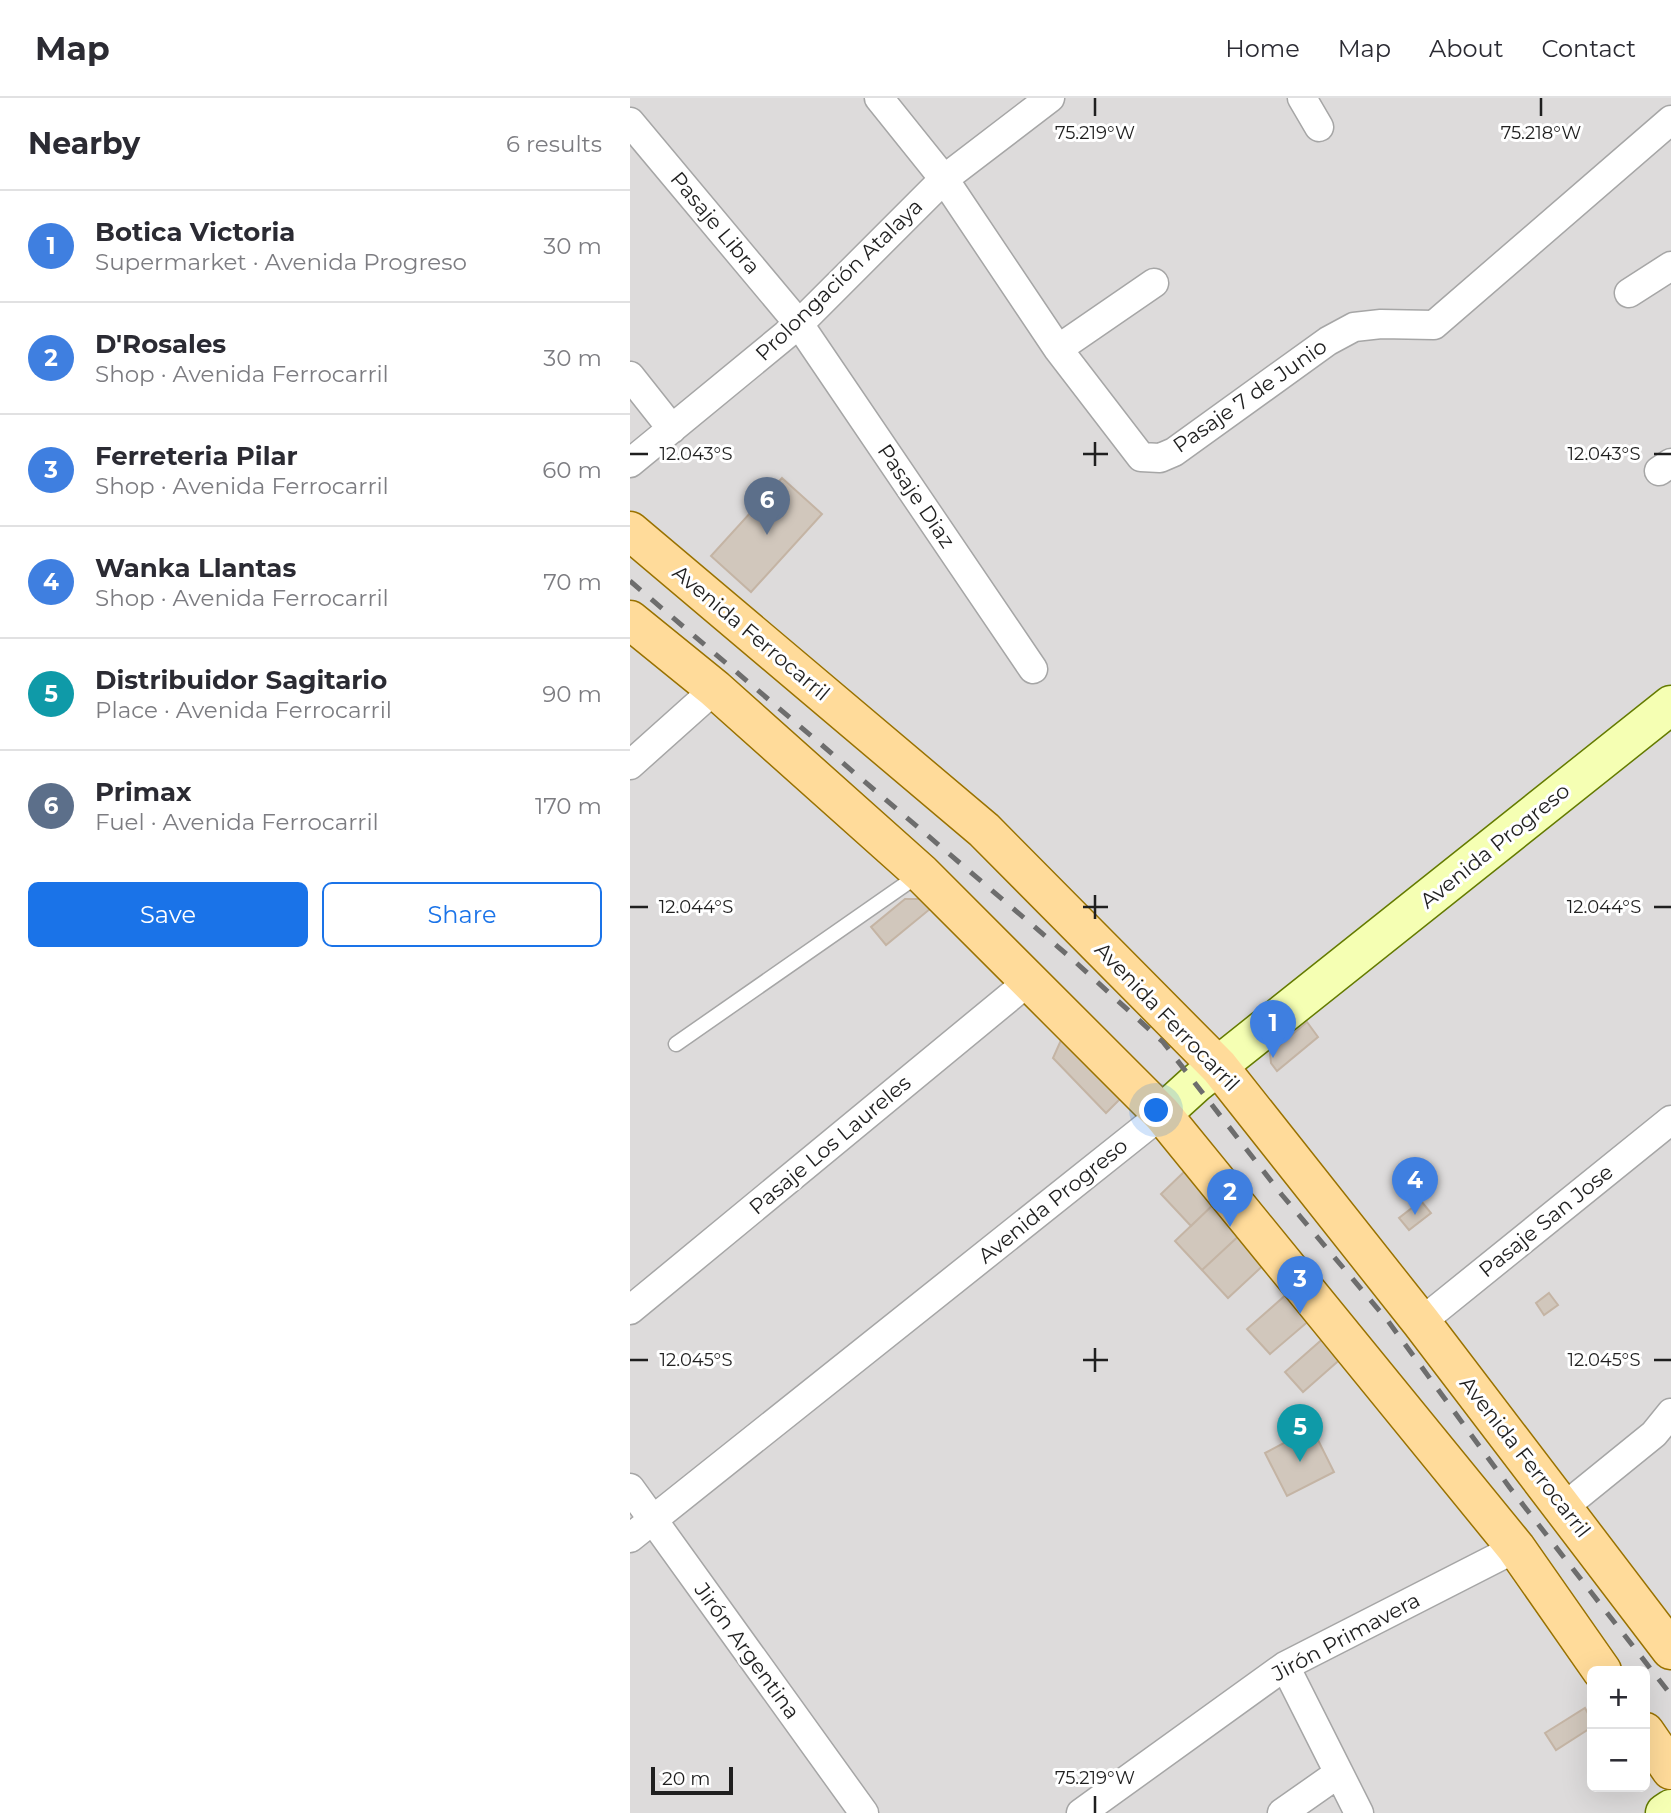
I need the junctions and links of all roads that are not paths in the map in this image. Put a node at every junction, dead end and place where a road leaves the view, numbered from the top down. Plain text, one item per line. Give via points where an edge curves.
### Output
1 (879, 98) edge
2 (1050, 98) edge
3 (1302, 98) edge
4 (1671, 120) edge
5 (630, 122) edge
6 (1319, 127) dead end
7 (944, 179) junction
8 (1671, 266) edge
9 (1154, 283) dead end
10 (1629, 293) dead end
11 (799, 324) junction
12 (1058, 349) junction
13 (630, 376) edge
14 (672, 429) junction
15 (630, 463) edge
16 (630, 531) edge
17 (630, 620) edge
18 (1034, 669) dead end
19 (715, 689) junction
20 (1669, 711) edge
21 (630, 765) edge
22 (921, 873) junction
23 (1029, 981) junction
24 (676, 1044) dead end
25 (1219, 1067) junction
26 (1162, 1114) junction
27 (1671, 1120) edge
28 (630, 1310) edge
29 (1421, 1322) junction
30 (1665, 1431) edge
31 (630, 1488) edge
32 (1564, 1507) junction
33 (653, 1520) junction
34 (630, 1538) edge
35 (1516, 1548) junction
36 (1671, 1650) edge
37 (1285, 1666) junction
38 (1599, 1666) edge
39 (1650, 1739) edge
40 (1671, 1770) edge
41 (1339, 1773) junction
42 (1671, 1809) edge
43 (864, 1813) edge
44 (1081, 1813) edge
45 (1282, 1813) edge
46 (1359, 1813) edge
47 (1665, 1813) edge

1 - 7 street, Pasaje 7 de Junio
2 - 7 street, Prolongación Atalaya
3 - 6 street
4 - 12 street, Pasaje 7 de Junio via 1434,326 1354,327 1160,458 1141,457
5 - 11 street, Pasaje Libra
7 - 11 street, Prolongación Atalaya
7 - 12 street, Pasaje 7 de Junio
8 - 10 street
9 - 12 street
11 - 14 street, Prolongación Atalaya
11 - 18 street, Pasaje Diaz
13 - 14 street
14 - 15 street, Prolongación Atalaya
16 - 25 main road, Avenida Ferrocarril via 984,830
17 - 19 main road
19 - 21 street
19 - 22 main road
20 - 25 street, Avenida Progreso
22 - 23 main road
22 - 24 lane
23 - 26 main road
23 - 28 street, Pasaje Los Laureles
25 - 26 street, Avenida Progreso
25 - 29 main road, Avenida Ferrocarril
26 - 33 street, Avenida Progreso
26 - 35 main road
27 - 29 street, Pasaje San Jose
29 - 32 main road, Avenida Ferrocarril
30 - 32 street
31 - 33 street, Jirón Argentina
32 - 36 main road, Avenida Ferrocarril
33 - 34 street, Avenida Progreso
33 - 43 street, Jirón Argentina
35 - 37 street, Jirón Primavera
35 - 38 main road
37 - 41 street
37 - 44 street, Jirón Primavera
39 - 40 main road
41 - 45 street
41 - 46 street
42 - 47 street

